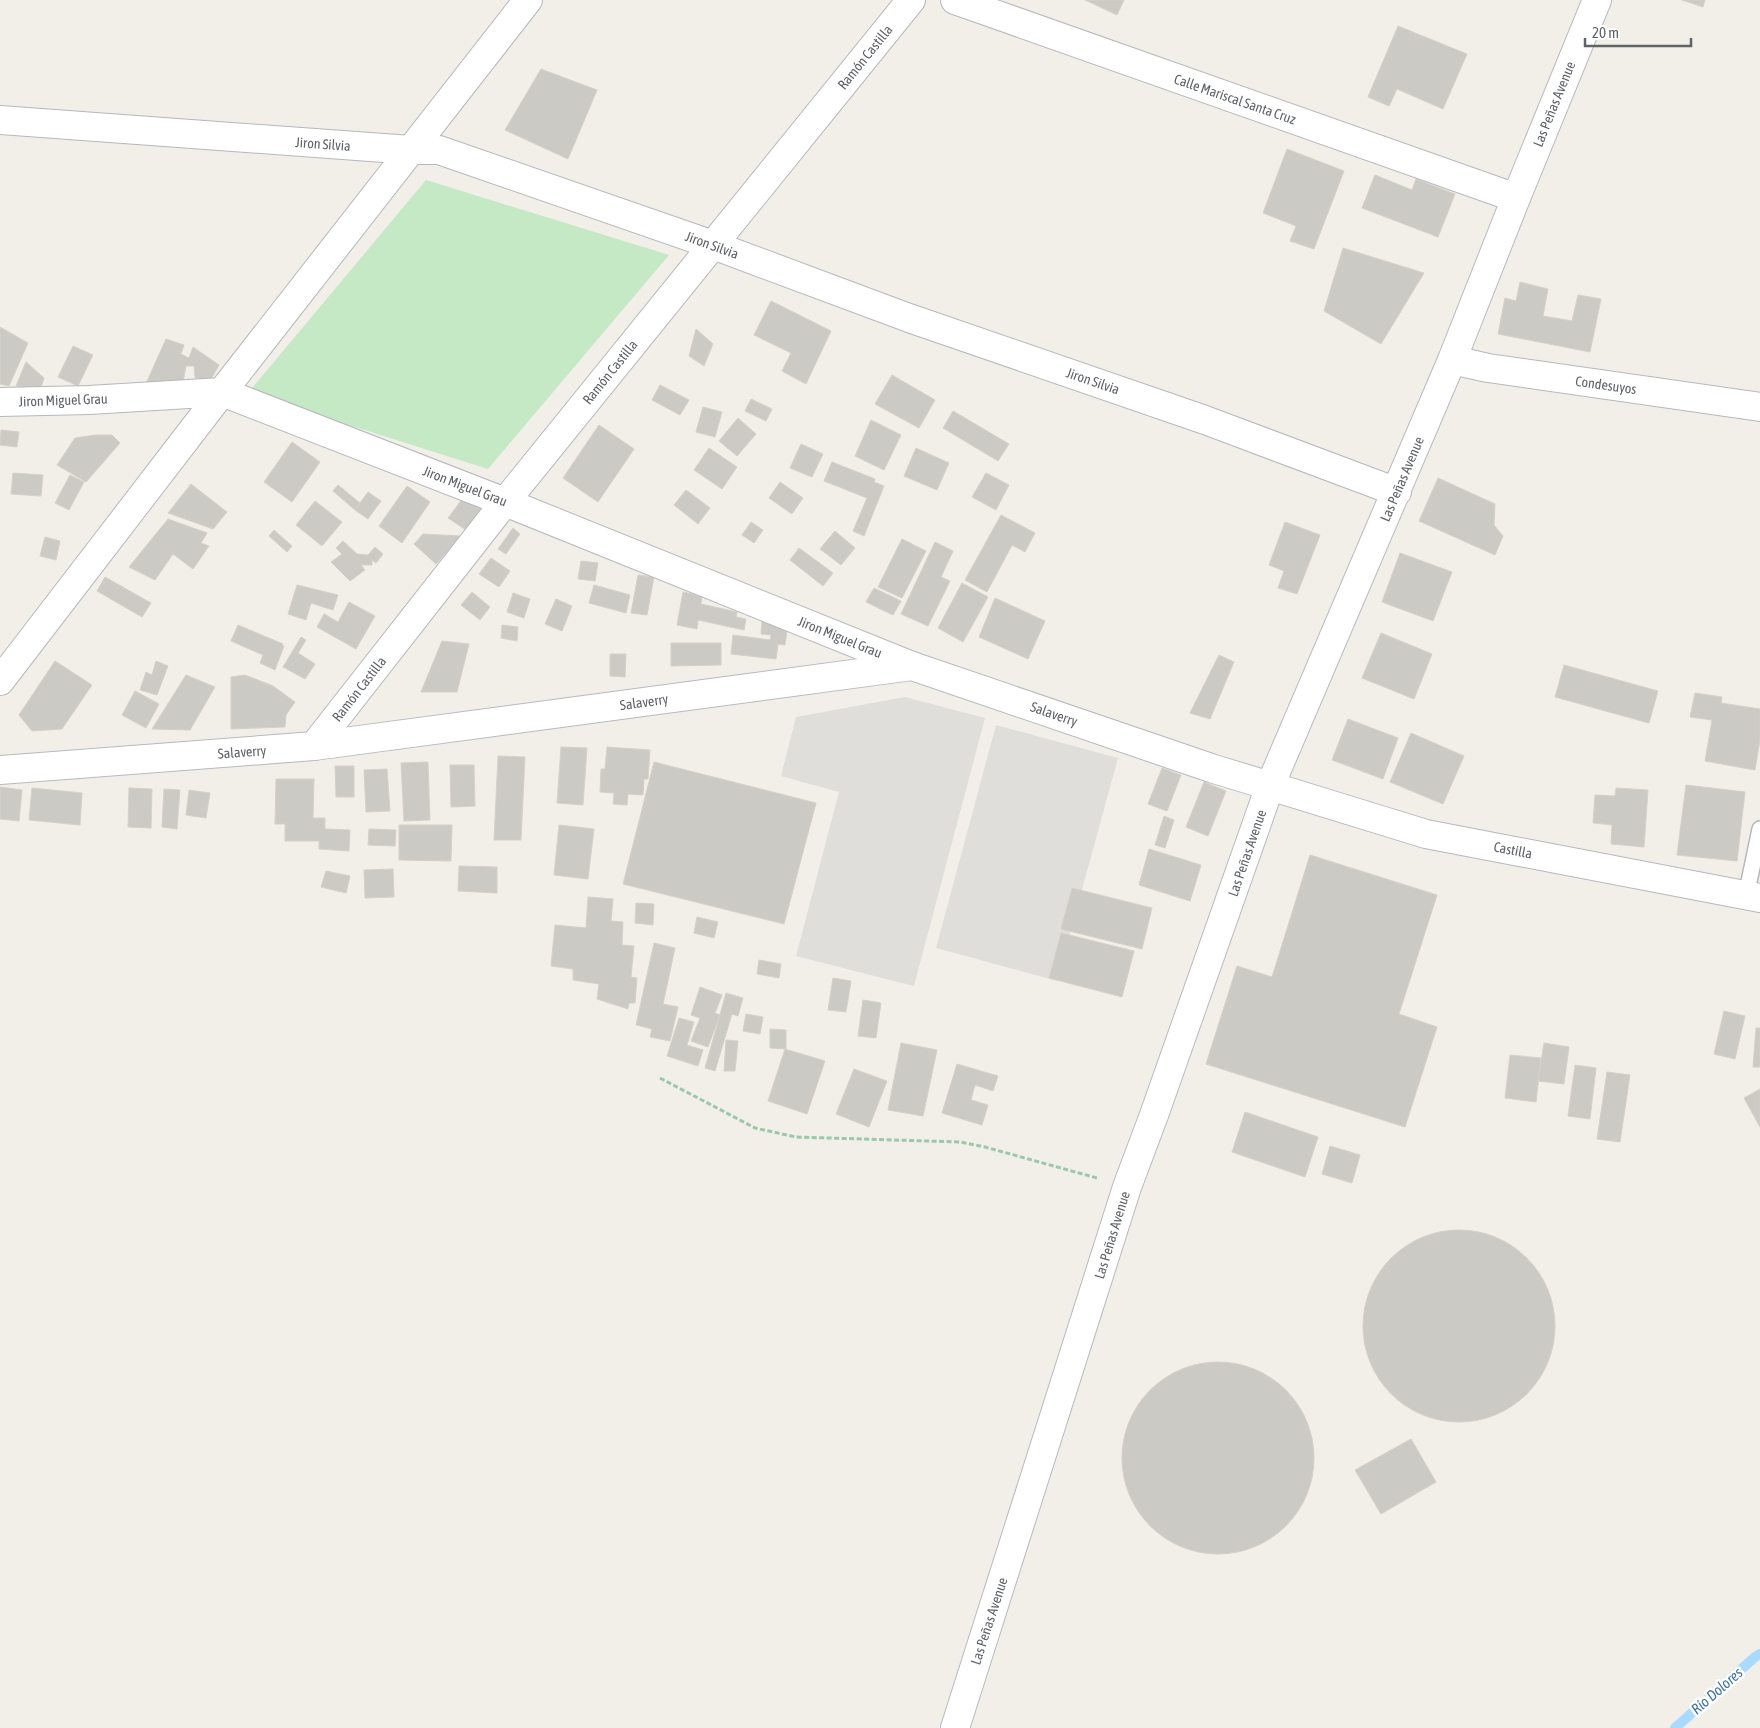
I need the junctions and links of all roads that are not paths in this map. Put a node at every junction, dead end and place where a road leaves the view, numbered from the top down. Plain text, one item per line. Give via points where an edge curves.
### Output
1 (528, 0) edge
2 (911, 0) edge
3 (955, 0) edge
4 (1597, 0) edge
5 (0, 120) edge
6 (411, 150) junction
7 (1516, 198) junction
8 (713, 245) junction
9 (1452, 360) junction
10 (222, 392) junction
11 (0, 402) edge
12 (1760, 407) edge
13 (1397, 492) junction
14 (505, 502) junction
15 (912, 666) junction
16 (0, 681) edge
17 (314, 746) junction
18 (0, 770) edge
19 (1270, 786) junction
20 (1760, 829) edge
21 (1753, 897) edge
22 (955, 1728) edge

1 - 6 street
2 - 8 street, Ramón Castilla
3 - 7 street, Calle Mariscal Santa Cruz
4 - 7 street, Las Peñas Avenue
5 - 6 street, Jiron Silvia
6 - 8 street, Jiron Silvia via 439,150
6 - 10 street
7 - 9 street, Las Peñas Avenue
8 - 13 street, Jiron Silvia via 909,318 1205,420
8 - 14 street, Ramón Castilla
9 - 12 street, Condesuyos
9 - 13 street, Las Peñas Avenue
10 - 11 street, Jiron Miguel Grau
10 - 14 street, Jiron Miguel Grau
10 - 16 street
13 - 19 street, Las Peñas Avenue
14 - 15 street, Jiron Miguel Grau
14 - 17 street, Ramón Castilla
15 - 17 street, Salaverry
15 - 19 street, Salaverry
17 - 18 street, Salaverry
19 - 21 street, Castilla via 1426,834
19 - 22 street, Las Peñas Avenue via 1127,1187
20 - 21 lane

